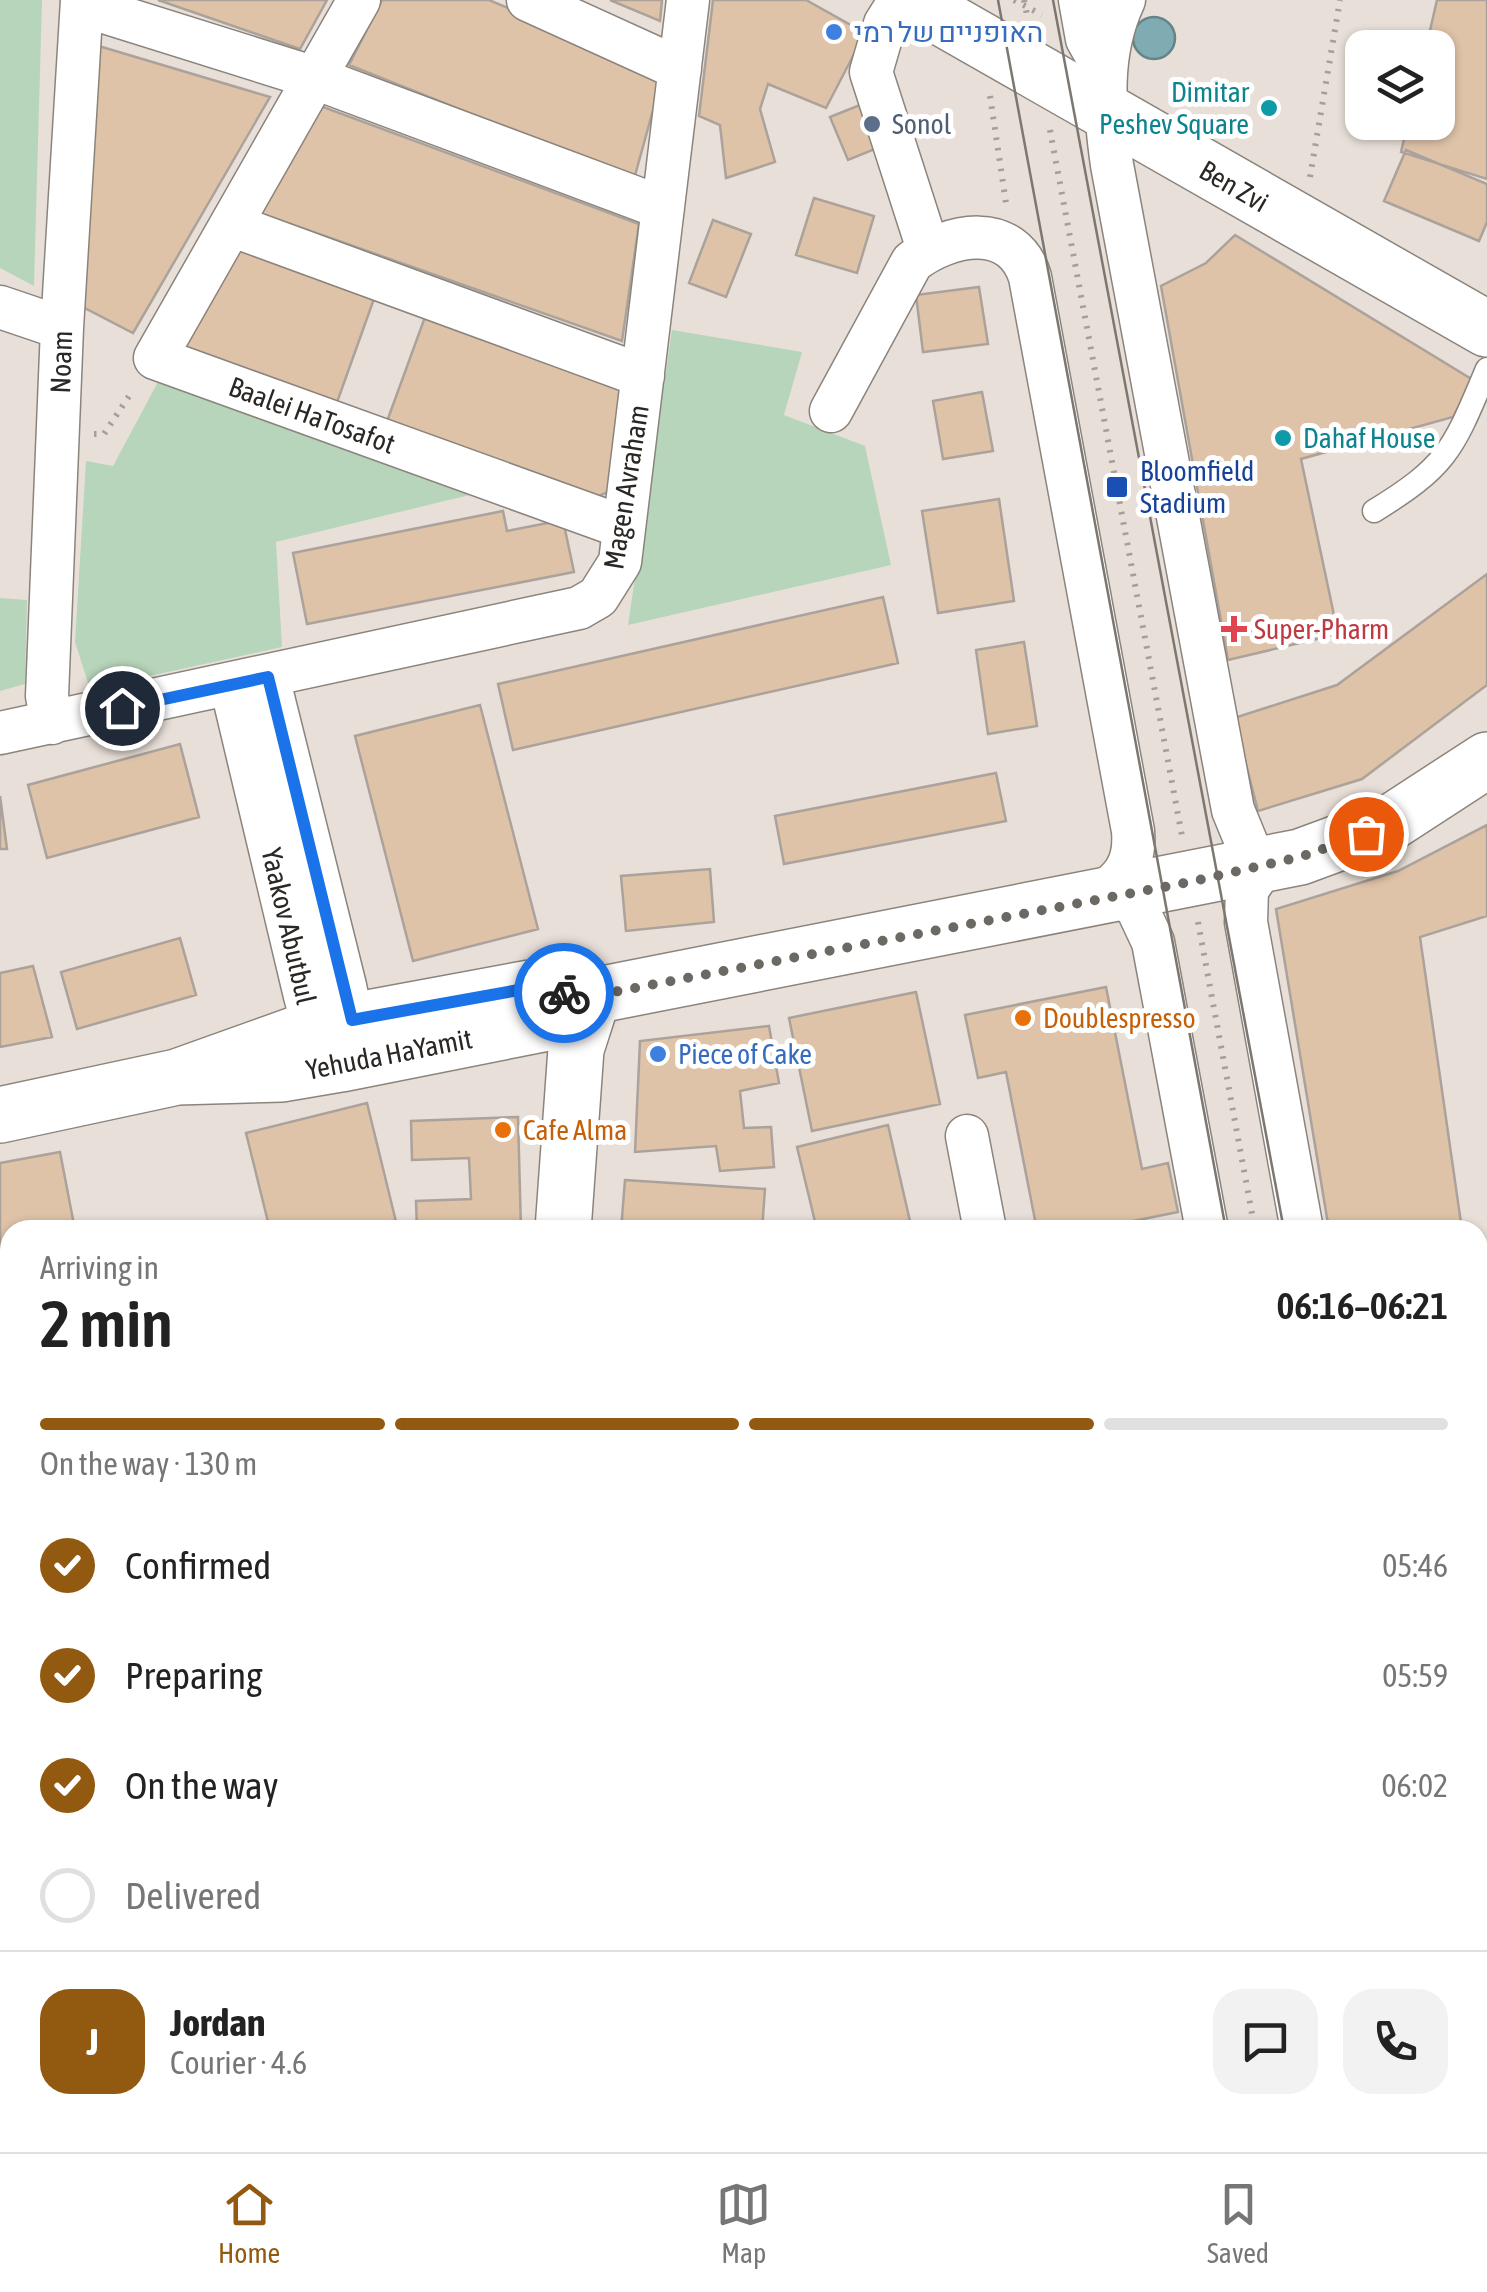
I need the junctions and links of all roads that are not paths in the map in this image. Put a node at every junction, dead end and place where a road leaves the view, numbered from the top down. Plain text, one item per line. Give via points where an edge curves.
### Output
1 (359, 0) edge
2 (528, 0) edge
3 (688, 0) edge
4 (900, 0) edge
5 (911, 0) edge
6 (1080, 0) edge
7 (1124, 0) edge
8 (82, 3) edge
9 (680, 68) junction
10 (315, 78) junction
11 (1104, 90) junction
12 (663, 208) junction
13 (231, 225) junction
14 (928, 249) junction
15 (0, 306) edge
16 (62, 328) junction
17 (1487, 329) edge
18 (1487, 369) edge
19 (643, 376) junction
20 (831, 410) dead end
21 (1478, 416) edge
22 (1374, 511) dead end
23 (623, 527) junction
24 (250, 681) junction
25 (52, 723) junction
26 (0, 733) edge
27 (1487, 760) edge
28 (1264, 866) junction
29 (1108, 897) junction
30 (593, 996) junction
31 (336, 1037) junction
32 (480, 1037) junction
33 (570, 1097) junction
34 (0, 1115) edge
35 (967, 1136) dead end
36 (564, 1220) edge
37 (984, 1220) edge
38 (1204, 1220) edge
39 (1300, 1220) edge

1 - 10 street
2 - 9 street
3 - 9 street, Magen Avraham
4 - 14 street via 871,72
5 - 11 street, Ben Zvi via 1039,73
6 - 11 street
7 - 11 street
8 - 10 street
8 - 16 street, Noam
9 - 12 street, Magen Avraham
10 - 12 street
10 - 13 street
11 - 17 street, Ben Zvi via 1295,221
11 - 28 street via 1233,810
12 - 19 street, Magen Avraham
13 - 19 street
13 - 23 street, Baalei HaTosafot via 154,358
14 - 20 street via 901,277
14 - 29 street via 995,238 1014,248 1030,277 1133,831 1134,858
15 - 16 street
16 - 25 street, Noam via 47,696
18 - 21 lane
19 - 23 street, Magen Avraham
21 - 22 lane via 1430,476
23 - 24 street, Magen Avraham via 610,584 579,608
24 - 25 street, Magen Avraham
24 - 31 street, Yaakov Abutbul
25 - 26 street, Magen Avraham
27 - 28 street, Yehuda HaYamit via 1386,825
28 - 29 street, Yehuda HaYamit
28 - 39 street via 1247,890 1246,922
29 - 30 street, Yehuda HaYamit
29 - 38 street via 1138,910 1153,942
30 - 31 street, Yehuda HaYamit via 530,988
30 - 32 street, Yehuda HaYamit via 542,1024
30 - 33 street
31 - 32 street, Yehuda HaYamit
31 - 34 street, Yehuda HaYamit
32 - 33 street via 525,1046
33 - 36 street
35 - 37 street

